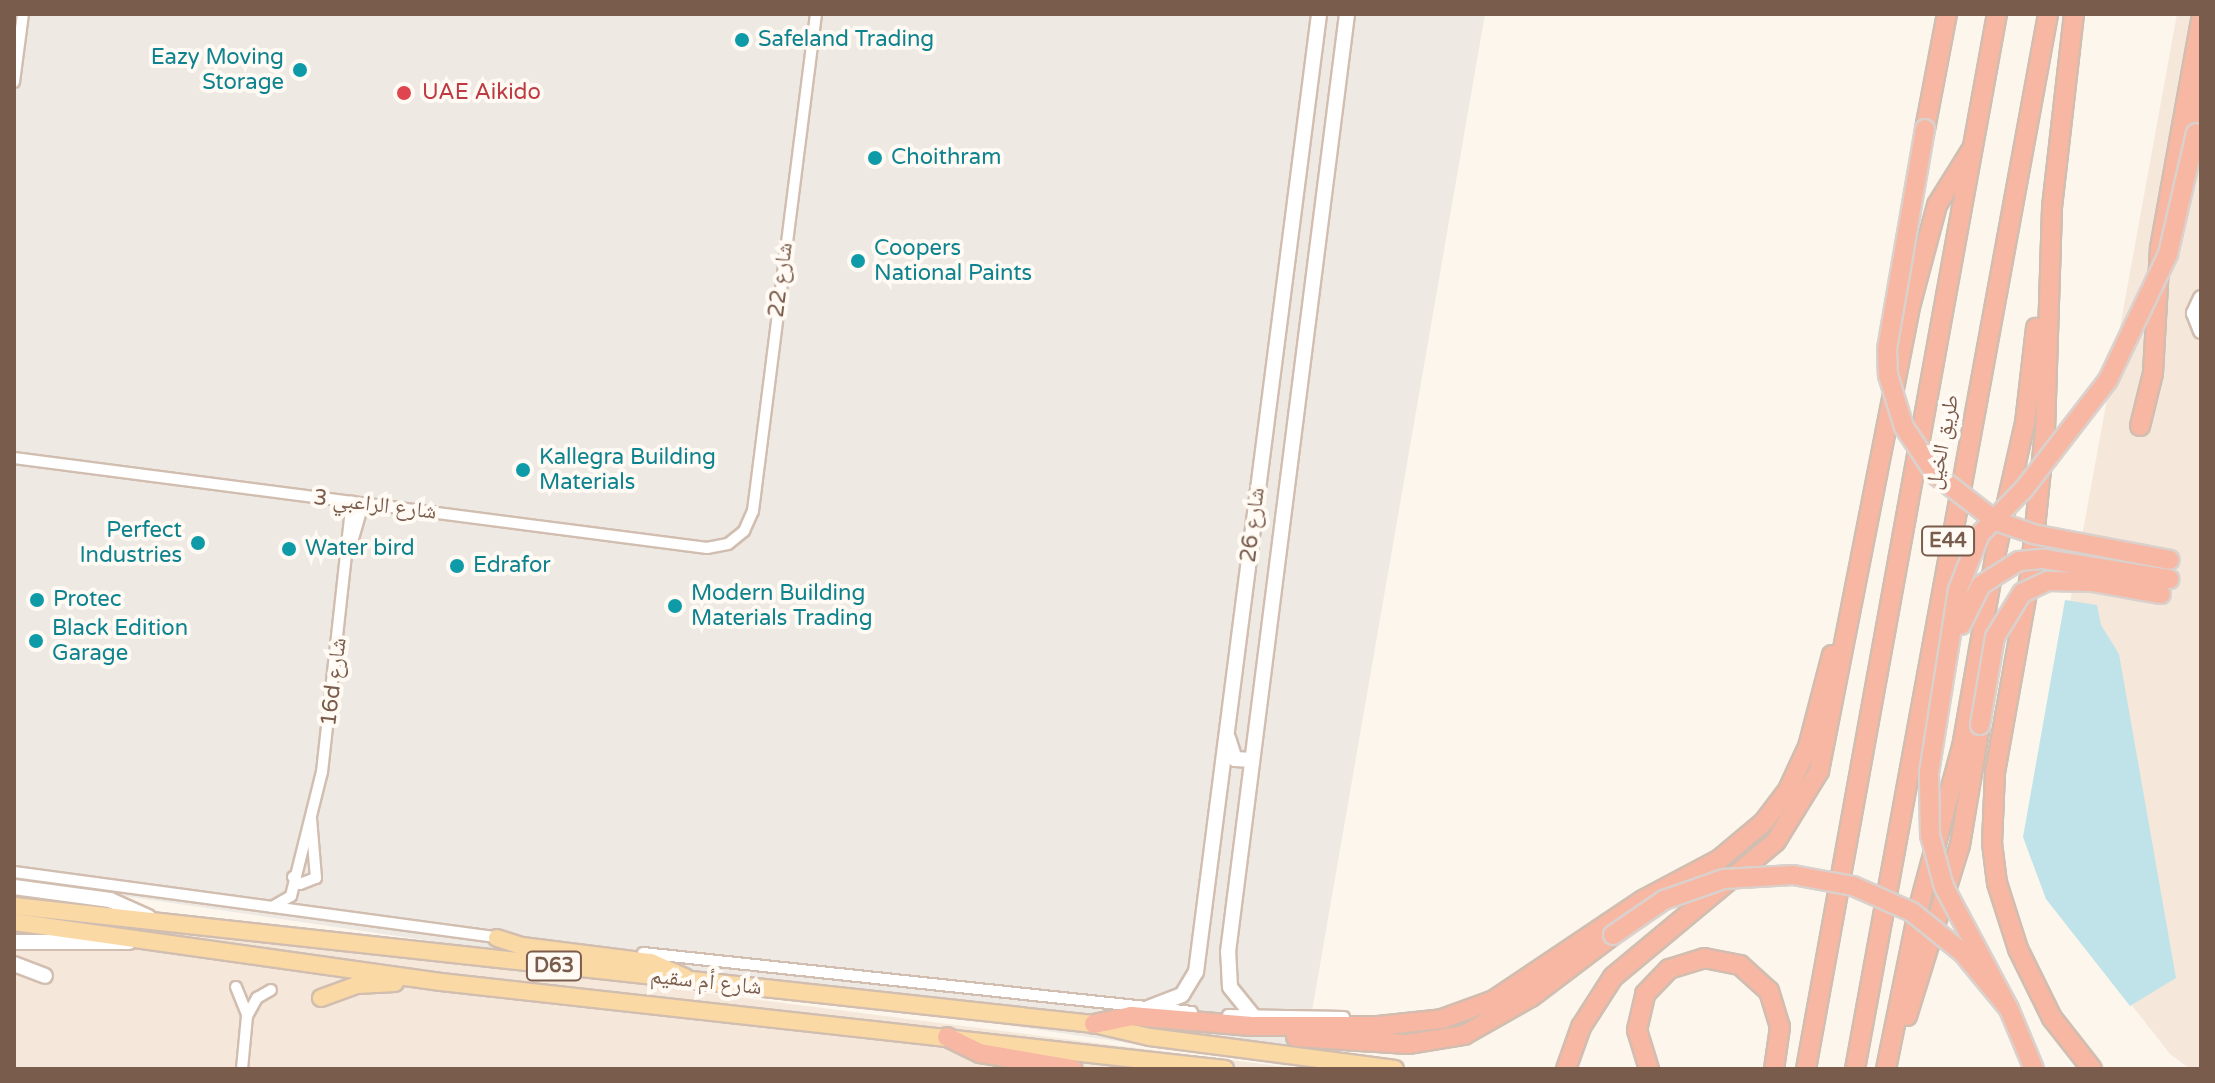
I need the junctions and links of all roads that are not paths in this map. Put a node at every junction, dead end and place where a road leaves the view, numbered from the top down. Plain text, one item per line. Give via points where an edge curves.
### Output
1 (23, 14) edge
2 (816, 14) edge
3 (1319, 14) edge
4 (1347, 14) edge
5 (1947, 14) edge
6 (1997, 14) edge
7 (2048, 14) edge
8 (2074, 14) edge
9 (2201, 21) edge
10 (14, 82) edge
11 (2201, 90) edge
12 (1972, 148) junction
13 (2048, 293) junction
14 (2201, 298) edge
15 (2201, 331) edge
16 (1275, 368) junction
17 (1299, 404) junction
18 (2140, 426) dead end
19 (14, 458) edge
20 (357, 503) junction
21 (734, 541) joint
22 (2170, 560) dead end
23 (1846, 623) junction
24 (1942, 694) junction
25 (1227, 734) junction
26 (1252, 760) junction
27 (310, 813) junction
28 (14, 872) edge
29 (293, 877) junction
30 (14, 887) edge
31 (14, 906) edge
32 (270, 907) junction
33 (148, 917) junction
34 (14, 922) edge
35 (497, 938) junction
36 (153, 940) junction
37 (14, 942) edge
38 (14, 964) edge
39 (45, 976) dead end
40 (693, 981) junction
41 (441, 982) junction
42 (236, 987) dead end
43 (271, 990) dead end
44 (321, 998) dead end
45 (1148, 1008) junction
46 (2009, 1009) junction
47 (247, 1016) junction
48 (1254, 1017) junction
49 (1409, 1024) junction
50 (1099, 1025) junction
51 (947, 1037) junction
52 (242, 1069) edge
53 (1073, 1069) edge
54 (1225, 1069) edge
55 (1395, 1069) edge
56 (1566, 1069) edge
57 (1649, 1069) edge
58 (1774, 1069) edge
59 (1806, 1069) edge
60 (1855, 1069) edge
61 (1886, 1069) edge
62 (1892, 1069) edge
63 (2034, 1069) edge
64 (2092, 1069) edge

1 - 10 street
2 - 21 street, شارع 22 via 753,511
3 - 16 main road, شارع 26
4 - 17 main road, شارع 26
5 - 22 highway, bridge via 1887,350 1894,402 1917,451 1955,494 2014,528
6 - 12 highway, طريق الخيل / E44
7 - 60 highway, طريق الخيل / E44
8 - 13 highway via 2054,178
9 - 18 highway via 2160,248 2154,361
11 - 24 highway, bridge via 2168,254 2108,380 1971,551 1958,590
12 - 23 highway via 1951,175 1932,221
12 - 59 highway, طريق الخيل / E44
13 - 61 highway via 2038,311 2025,423 1962,747 1919,907
13 - 64 highway via 2045,431 2030,576 1999,742 1992,832 2005,909 2042,1001
14 - 15 main road via 2194,313
16 - 17 main road via 1277,396
16 - 25 main road, شارع 26
17 - 26 main road, شارع 26
19 - 20 street, شارع الراعبي 3
20 - 21 street, شارع الراعبي 3 via 707,548
20 - 27 street, 16d شارع via 322,772
23 - 49 highway via 1798,770 1751,835 1620,915 1506,994 1465,1013
23 - 56 highway via 1826,750 1806,800 1758,858 1645,946 1596,1001
24 - 46 highway, bridge via 1928,786 1933,857
24 - 62 highway, bridge via 1969,603 1987,579 2011,564 2044,559 2165,586 2048,581 2026,589 2009,606 1997,630 1960,845
25 - 26 main road via 1235,759
25 - 45 main road, شارع 26 via 1196,972 1182,995
26 - 48 main road, شارع 26 via 1227,968 1232,992
27 - 29 street, 16d شارع
27 - 29 street, 16d شارع via 316,878 300,884
28 - 32 street
29 - 32 street, 16d شارع via 291,896
30 - 33 main road via 110,900
31 - 33 main road, شارع أم سقيم / D63
32 - 35 street
33 - 40 main road, شارع أم سقيم / D63
34 - 36 main road, شارع أم سقيم / D63
35 - 40 main road via 657,964
35 - 45 street
36 - 37 main road via 98,945
36 - 41 main road, شارع أم سقيم / D63
38 - 39 main road
40 - 50 main road, شارع أم سقيم / D63
41 - 44 main road via 365,984
41 - 51 main road, شارع أم سقيم / D63
42 - 47 street
43 - 47 street via 257,998
45 - 48 street
46 - 50 highway, bridge via 1963,953 1922,919 1881,897 1822,879 1759,875 1699,885 1664,900 1493,1021 1436,1042 1362,1043 1133,1021
46 - 63 highway, bridge
47 - 52 street
48 - 49 street via 1367,1018
49 - 50 highway via 1285,1027 1131,1016
50 - 55 main road, شارع أم سقيم / D63
51 - 53 highway via 980,1053
51 - 54 main road, شارع أم سقيم / D63
57 - 58 highway via 1637,1030 1645,994 1669,969 1704,958 1740,965 1769,991 1780,1027

